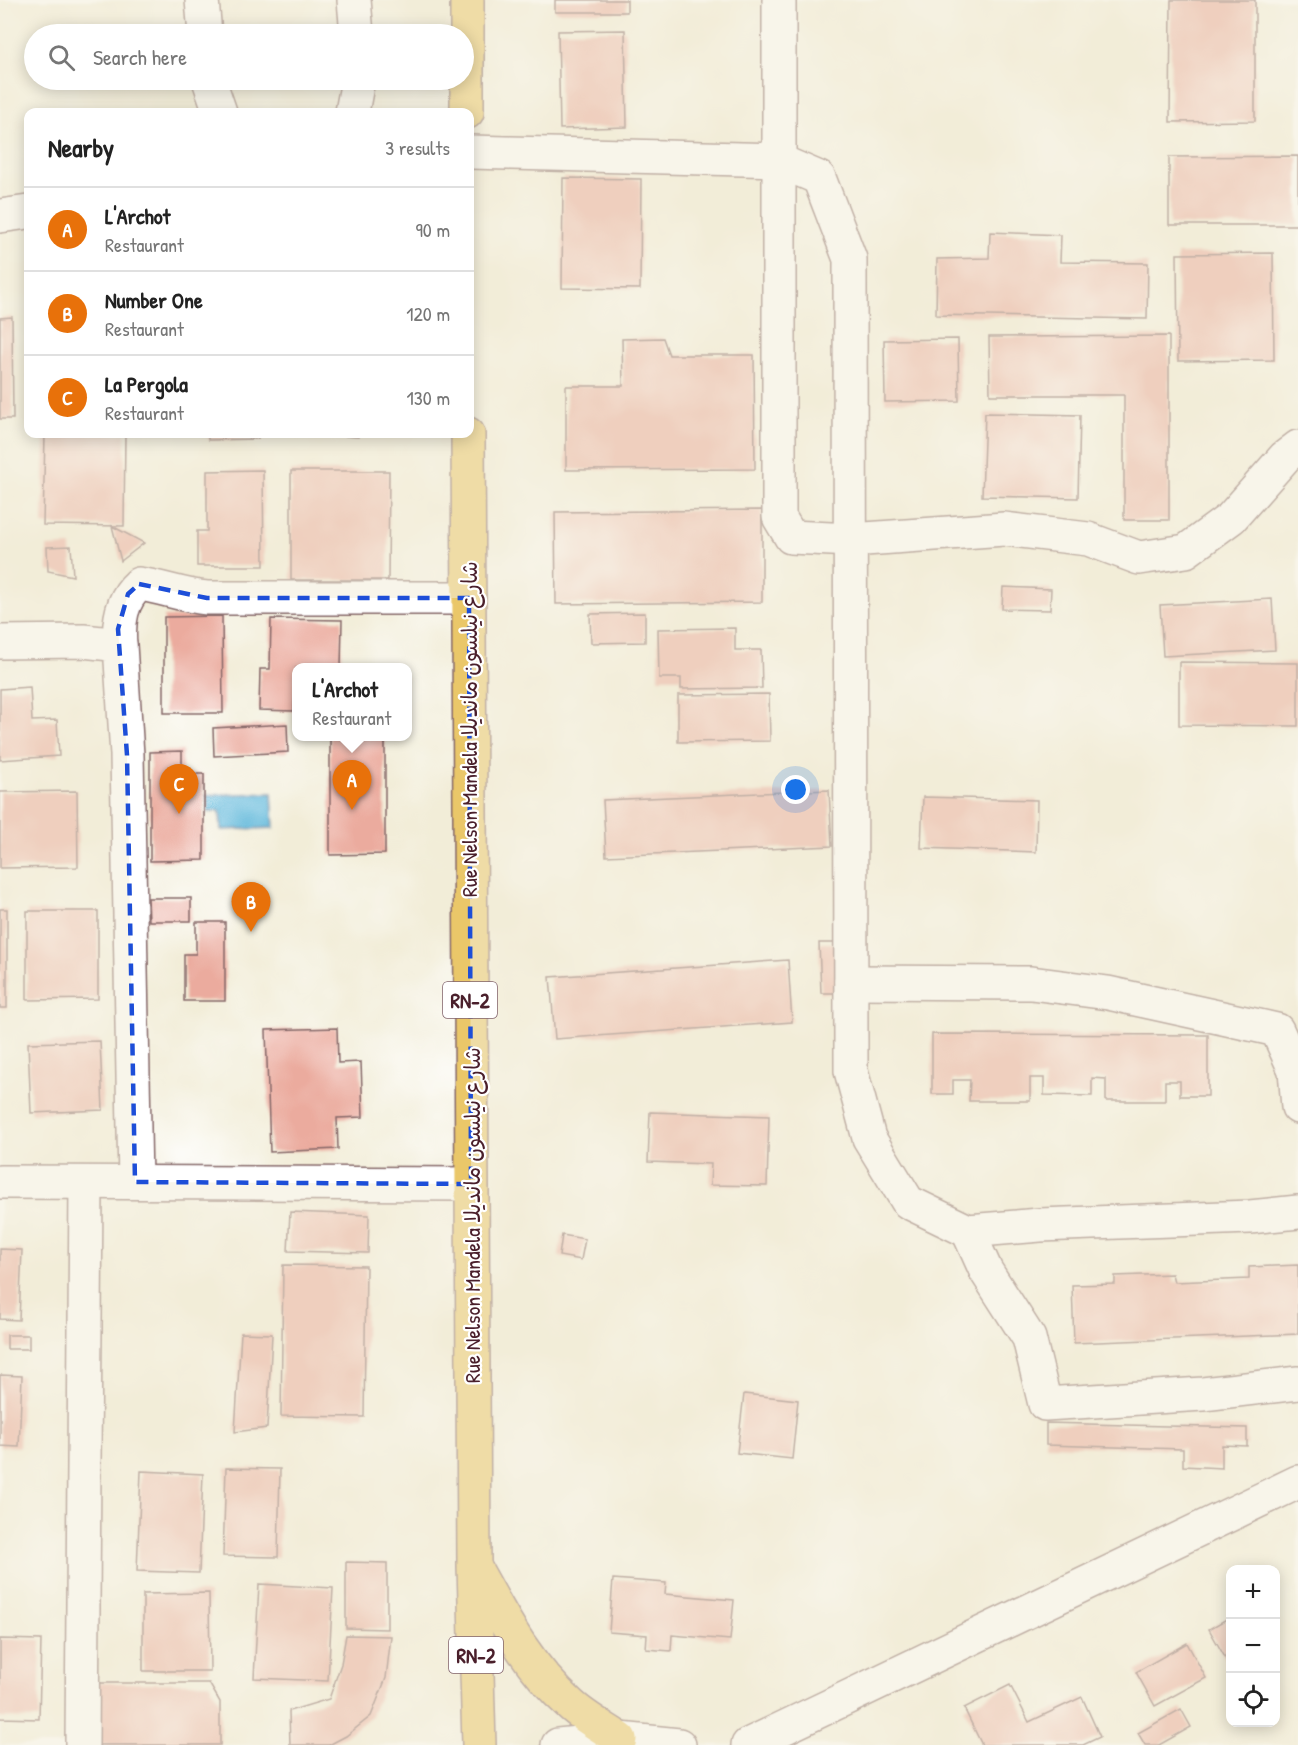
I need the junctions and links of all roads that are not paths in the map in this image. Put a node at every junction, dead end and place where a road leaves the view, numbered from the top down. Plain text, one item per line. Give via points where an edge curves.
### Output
1 (202, 0) edge
2 (354, 0) edge
3 (467, 0) edge
4 (779, 0) edge
5 (204, 24) edge
6 (356, 24) edge
7 (467, 24) edge
8 (212, 90) edge
9 (356, 90) edge
10 (467, 90) edge
11 (219, 108) edge
12 (353, 108) edge
13 (467, 108) edge
14 (474, 152) edge
15 (777, 160) junction
16 (24, 213) edge
17 (0, 216) edge
18 (468, 438) edge
19 (1298, 447) edge
20 (851, 540) junction
21 (469, 598) junction
22 (0, 642) edge
23 (120, 645) junction
24 (851, 982) junction
25 (1298, 1107) edge
26 (0, 1182) edge
27 (135, 1182) junction
28 (86, 1183) junction
29 (471, 1184) junction
30 (1298, 1212) edge
31 (968, 1231) junction
32 (1298, 1383) edge
33 (1298, 1482) edge
34 (474, 1566) junction
35 (620, 1739) junction
36 (82, 1745) edge
37 (478, 1745) edge
38 (558, 1745) edge
39 (680, 1745) edge
40 (748, 1745) edge

1 - 5 street
2 - 6 street
3 - 7 main road
4 - 15 street
8 - 11 street
9 - 12 street
10 - 13 main road
14 - 15 street
15 - 20 street via 819,178 850,259
15 - 20 street via 779,517 791,537
16 - 17 street
18 - 21 main road, Rue Nelson Mandela شارع نيلسون مانديلا / RN-2
19 - 20 street via 1231,518 1186,551 1139,558 1088,538 1004,529
20 - 24 street
21 - 23 street via 207,598 139,584 128,594 123,606 118,629
21 - 29 main road, Rue Nelson Mandela شارع نيلسون مانديلا / RN-2
22 - 23 street via 83,641
23 - 27 street via 127,755
24 - 25 street via 1031,983 1108,993 1277,1030 1295,1070
24 - 31 street via 851,1071 869,1138 908,1202
26 - 28 street
27 - 28 street
27 - 29 street
28 - 36 street
29 - 34 main road, Rue Nelson Mandela شارع نيلسون مانديلا / RN-2
30 - 31 street
31 - 32 street via 986,1270 1029,1338 1045,1404 1203,1394
33 - 40 street
34 - 35 main road via 518,1646 544,1679 572,1706
34 - 37 main road, Rue Nelson Mandela شارع نيلسون مانديلا / RN-2
35 - 38 street
35 - 39 street

